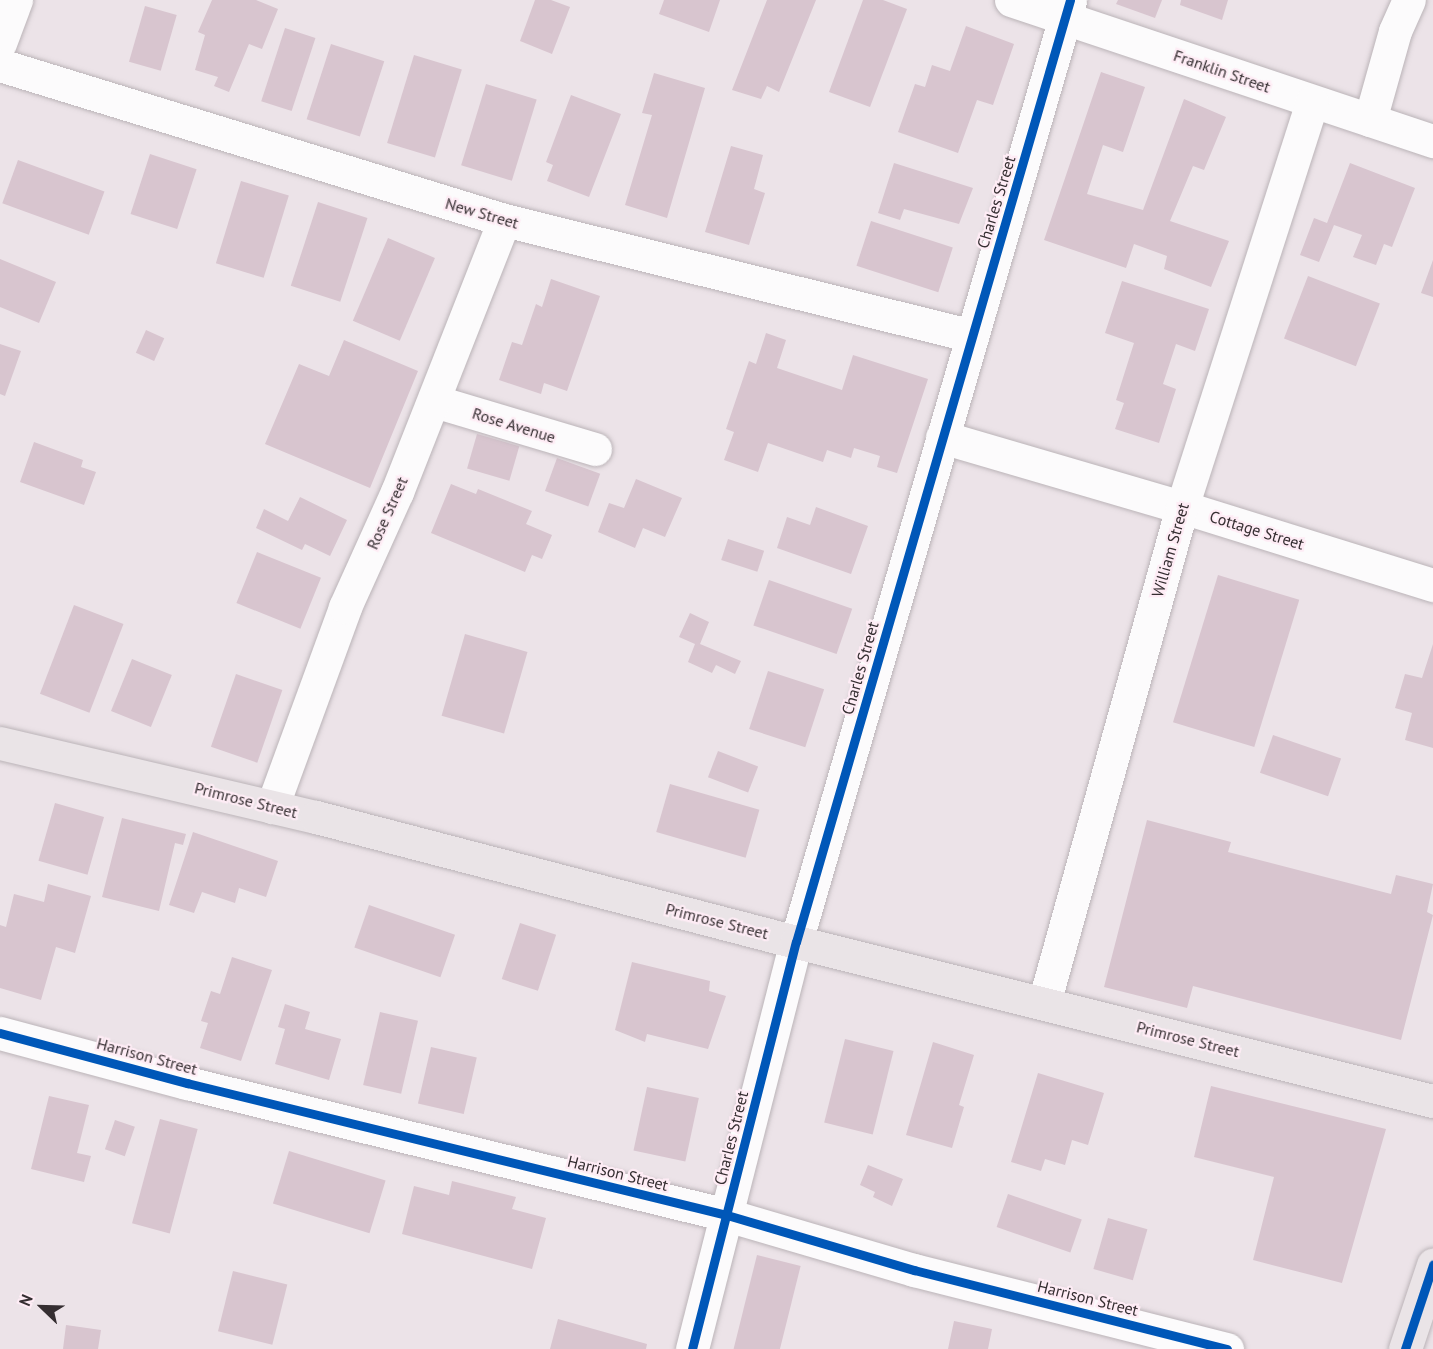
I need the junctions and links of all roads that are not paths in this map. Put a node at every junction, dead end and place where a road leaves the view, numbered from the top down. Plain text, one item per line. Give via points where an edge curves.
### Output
1 (16, 0) edge
2 (1011, 0) edge
3 (1409, 0) edge
4 (1068, 9) edge
5 (0, 43) edge
6 (0, 65) edge
7 (1312, 102) junction
8 (1370, 120) junction
9 (1433, 141) edge
10 (504, 220) junction
11 (971, 336) junction
12 (434, 401) junction
13 (942, 437) junction
14 (594, 450) dead end
15 (1182, 507) junction
16 (1433, 585) edge
17 (0, 743) edge
18 (272, 807) junction
19 (796, 942) junction
20 (1044, 1003) junction
21 (0, 1033) edge
22 (1433, 1101) edge
23 (727, 1215) junction
24 (1433, 1265) edge
25 (692, 1349) edge
26 (1227, 1349) edge
27 (1405, 1349) edge

1 - 5 street
2 - 4 street, Franklin Street
3 - 8 street via 1395,30
4 - 7 street, Franklin Street
4 - 11 street, Charles Street
6 - 10 street, New Street
7 - 8 street, Franklin Street
7 - 15 street, William Street
8 - 9 street, Franklin Street
10 - 11 street, New Street
10 - 12 street, Rose Street
11 - 13 street, Charles Street
12 - 14 street, Rose Avenue
12 - 18 street, Rose Street via 345,607
13 - 15 street, Cottage Street
13 - 19 street, Charles Street
15 - 16 street, Cottage Street
15 - 20 street, William Street
17 - 18 main road, Primrose Street
18 - 19 main road, Primrose Street
19 - 20 main road, Primrose Street
19 - 23 street, Charles Street
20 - 22 main road, Primrose Street
21 - 23 street, Harrison Street via 187,1083
23 - 25 street, Charles Street
23 - 26 street, Harrison Street via 914,1270
24 - 27 main road

